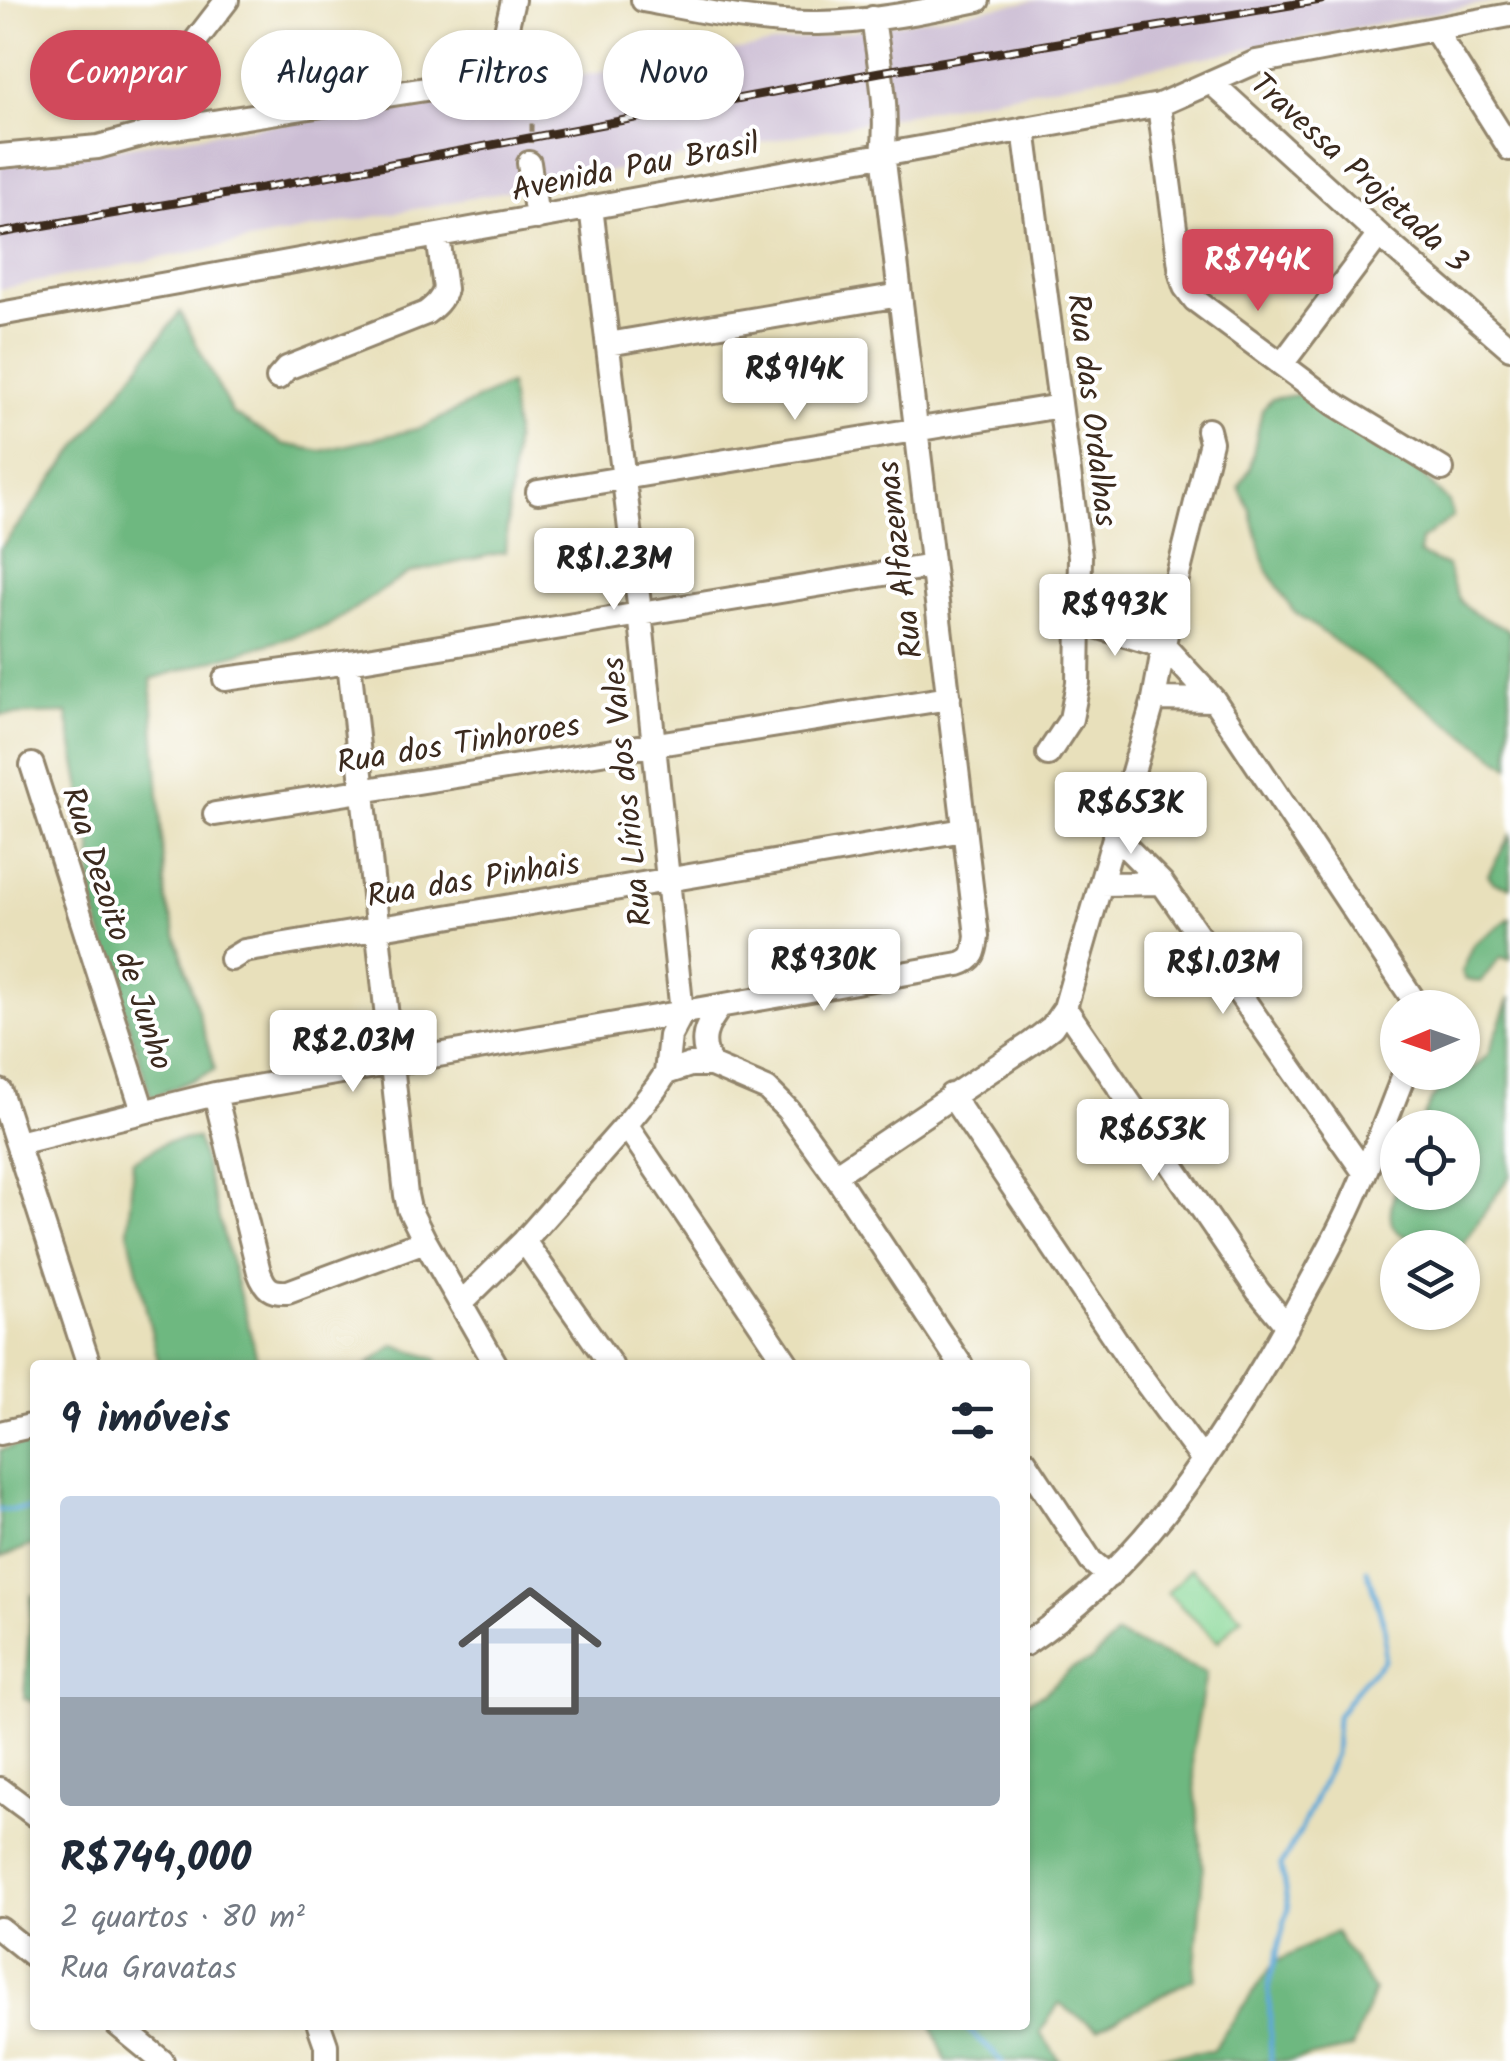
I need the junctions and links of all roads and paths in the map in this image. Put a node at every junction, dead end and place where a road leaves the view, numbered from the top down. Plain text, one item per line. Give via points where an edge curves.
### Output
1 (227, 0) edge
2 (644, 0) edge
3 (978, 0) edge
4 (511, 11) edge
5 (1510, 16) edge
6 (873, 18) junction
7 (1435, 30) junction
8 (1212, 83) junction
9 (1158, 105) junction
10 (1024, 129) junction
11 (156, 131) junction
12 (1510, 149) edge
13 (884, 153) junction
14 (0, 156) edge
15 (529, 163) joint
16 (591, 207) junction
17 (537, 218) junction
18 (1379, 235) junction
19 (438, 236) junction
20 (900, 295) junction
21 (0, 314) edge
22 (608, 344) junction
23 (1510, 348) edge
24 (1282, 364) junction
25 (278, 378) dead end
26 (1060, 406) junction
27 (916, 430) junction
28 (1208, 430) dead end
29 (1442, 470) dead end
30 (624, 478) junction
31 (538, 492) dead end
32 (932, 566) junction
33 (640, 612) junction
34 (1080, 621) junction
35 (1165, 647) junction
36 (349, 662) junction
37 (225, 678) dead end
38 (949, 698) junction
39 (1154, 699) junction
40 (1214, 700) junction
41 (654, 745) junction
42 (1048, 754) dead end
43 (32, 765) dead end
44 (363, 791) junction
45 (215, 814) dead end
46 (964, 830) junction
47 (1114, 835) junction
48 (668, 880) junction
49 (1162, 883) junction
50 (1101, 884) junction
51 (377, 928) junction
52 (231, 959) dead end
53 (1406, 990) edge
54 (721, 1006) junction
55 (1065, 1008) junction
56 (682, 1014) junction
57 (392, 1062) junction
58 (712, 1065) junction
59 (666, 1073) junction
60 (1398, 1090) edge
61 (0, 1091) edge
62 (215, 1094) junction
63 (951, 1095) junction
64 (143, 1111) junction
65 (626, 1126) junction
66 (18, 1142) junction
67 (1364, 1172) junction
68 (835, 1175) junction
69 (425, 1241) junction
70 (524, 1241) junction
71 (461, 1303) junction
72 (1286, 1326) junction
73 (87, 1360) edge
74 (493, 1360) edge
75 (607, 1360) edge
76 (785, 1360) edge
77 (958, 1360) edge
78 (30, 1426) edge
79 (0, 1433) edge
80 (1202, 1460) junction
81 (1030, 1470) edge
82 (1109, 1576) junction
83 (1030, 1640) edge
84 (0, 1789) edge
85 (30, 1811) edge
86 (0, 1928) edge
87 (30, 1953) edge
88 (124, 2030) edge
89 (321, 2030) edge
90 (162, 2061) edge
91 (326, 2061) edge

1 - 11 street via 180,61
2 - 6 street via 786,21
3 - 6 street
4 - 11 street via 490,78
4 - 15 path via 540,89
5 - 7 street, Avenida Pau Brasil
6 - 13 street, Rua Alfazemas
7 - 8 street, Avenida Pau Brasil via 1256,62
7 - 12 street
8 - 9 street, Avenida Pau Brasil
8 - 18 street, Travessa Projetada 3
9 - 10 street, Avenida Pau Brasil
9 - 24 street via 1186,287
10 - 13 street, Avenida Pau Brasil
10 - 26 street, Rua das Ordalhas
11 - 14 street via 98,147
13 - 16 street, Avenida Pau Brasil
13 - 20 street, Rua Alfazemas
15 - 17 street
16 - 17 street, Avenida Pau Brasil
16 - 22 street, Rua Lírios dos Vales
17 - 19 street, Avenida Pau Brasil
18 - 23 street, Travessa Projetada 3
18 - 24 street
19 - 21 street, Avenida Pau Brasil
19 - 25 street via 445,283 435,306 287,368
20 - 22 street
20 - 27 street, Rua Alfazemas
22 - 30 street, Rua Lírios dos Vales
24 - 29 street
26 - 27 street
26 - 34 street, Rua das Ordalhas via 1080,556
27 - 30 street
27 - 32 street, Rua Alfazemas
28 - 35 street via 1211,442
30 - 31 street
30 - 33 street, Rua Lírios dos Vales
32 - 33 street
32 - 38 street, Rua Alfazemas
33 - 36 street
33 - 41 street, Rua Lírios dos Vales
34 - 35 street
34 - 42 street, Rua das Ordalhas via 1071,719
35 - 39 street
35 - 40 street
36 - 37 street
36 - 44 street
38 - 41 street, Rua dos Tinhoroes
38 - 46 street, Rua Alfazemas
39 - 40 street
39 - 47 street
40 - 53 street
41 - 44 street, Rua dos Tinhoroes
41 - 48 street, Rua Lírios dos Vales
43 - 64 street, Rua Dezoito de Junho
44 - 45 street, Rua dos Tinhoroes
44 - 51 street
46 - 48 street, Rua das Pinhais
46 - 54 street, Rua Alfazemas via 977,936 968,962
47 - 49 street
47 - 50 street
48 - 51 street, Rua das Pinhais
48 - 56 street, Rua Lírios dos Vales
49 - 50 street
49 - 67 street
50 - 55 street
51 - 52 street, Rua das Pinhais via 244,951
51 - 57 street
54 - 56 street
54 - 58 street via 704,1035
55 - 63 street via 1030,1044
55 - 72 street
56 - 57 street
56 - 59 street via 670,1036
57 - 62 street
57 - 69 street via 406,1194
58 - 59 street
58 - 68 street via 767,1089
59 - 65 street
60 - 67 street
61 - 66 street
62 - 64 street
62 - 69 street via 259,1272 270,1291 288,1292
63 - 68 street
63 - 80 street
64 - 66 street
65 - 70 street
65 - 76 street
66 - 73 street
67 - 72 street
68 - 77 street
69 - 71 street
70 - 71 street
70 - 75 street
71 - 74 street
72 - 80 street
78 - 79 street
80 - 82 street
81 - 82 street via 1091,1561
82 - 83 street
84 - 85 street
86 - 87 street
88 - 90 street
89 - 91 street

